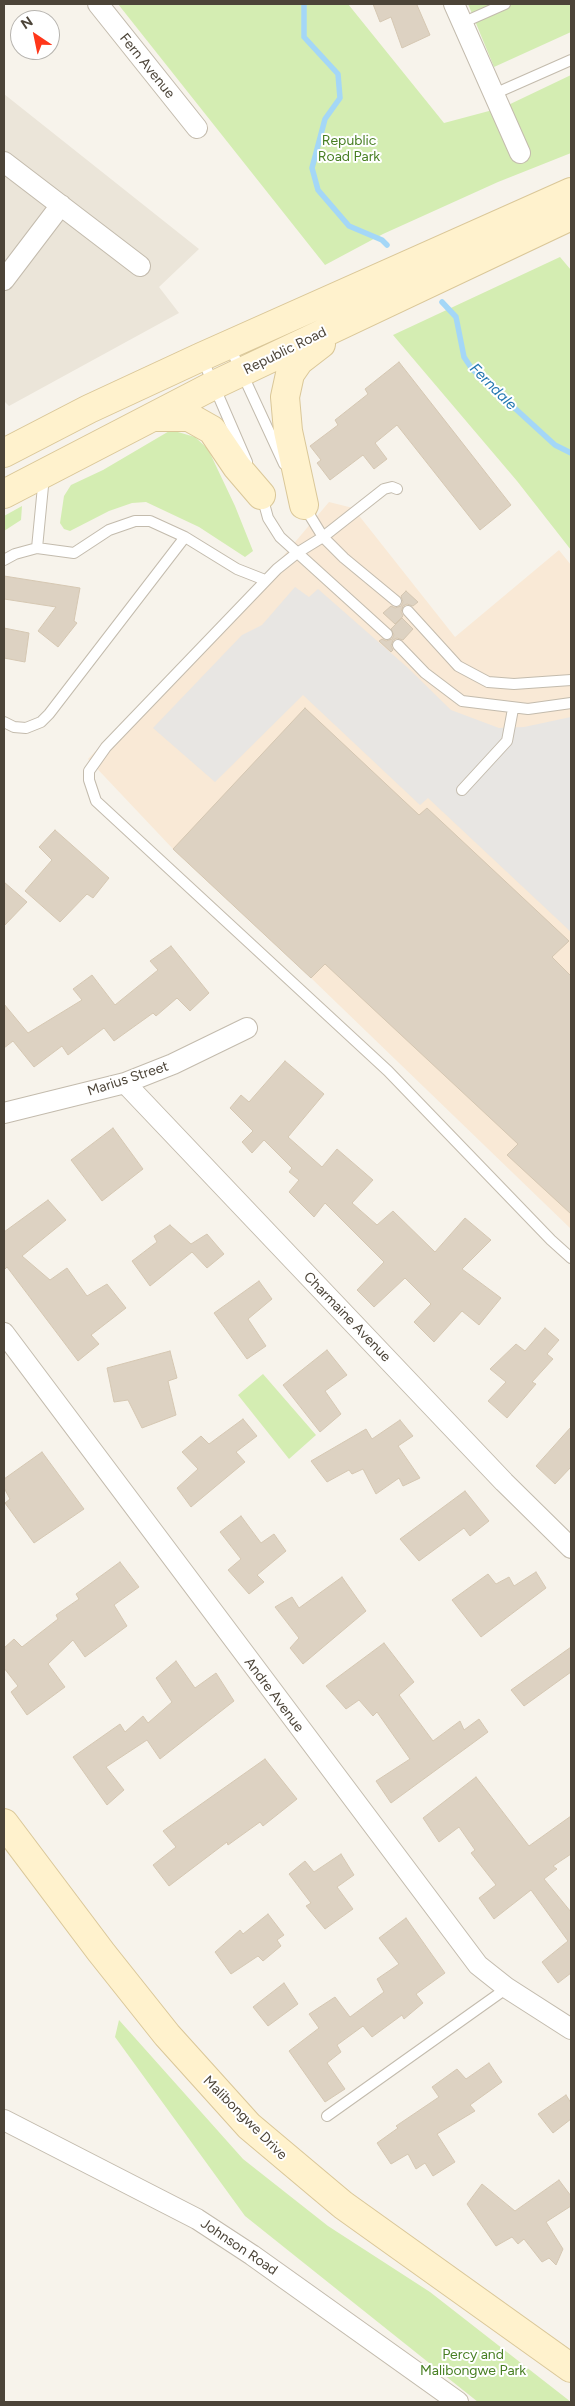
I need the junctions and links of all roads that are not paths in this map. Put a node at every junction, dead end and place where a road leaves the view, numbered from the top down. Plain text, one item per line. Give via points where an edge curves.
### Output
1 (98, 4) edge
2 (454, 4) edge
3 (505, 4) edge
4 (462, 22) junction
5 (571, 60) edge
6 (494, 94) junction
7 (197, 128) dead end
8 (520, 153) dead end
9 (4, 162) edge
10 (571, 198) edge
11 (61, 205) junction
12 (140, 266) dead end
13 (4, 280) edge
14 (369, 310) junction
15 (228, 344) junction
16 (202, 357) junction
17 (241, 372) junction
18 (214, 385) junction
19 (152, 417) junction
20 (4, 453) edge
21 (44, 472) junction
22 (397, 489) dead end
23 (4, 494) edge
24 (262, 495) junction
25 (304, 505) junction
26 (185, 537) junction
27 (323, 537) junction
28 (37, 548) junction
29 (297, 553) junction
30 (4, 560) edge
31 (266, 580) junction
32 (396, 601) dead end
33 (408, 612) dead end
34 (387, 634) dead end
35 (398, 645) dead end
36 (571, 680) edge
37 (571, 703) edge
38 (513, 708) junction
39 (4, 722) edge
40 (462, 790) dead end
41 (247, 1028) dead end
42 (124, 1083) junction
43 (4, 1113) edge
44 (571, 1258) edge
45 (4, 1333) edge
46 (571, 1548) edge
47 (4, 1822) edge
48 (4, 1838) edge
49 (507, 1988) junction
50 (571, 2029) edge
51 (327, 2116) dead end
52 (4, 2120) edge
53 (571, 2368) edge
54 (571, 2380) edge
55 (458, 2402) edge

1 - 7 street, Fern Avenue
2 - 4 street
3 - 4 lane
4 - 6 street
5 - 6 lane
6 - 8 street
9 - 11 street
10 - 14 main road, Republic Road
10 - 15 main road, Republic Road
11 - 12 street
11 - 13 street
14 - 17 main road, Republic Road
14 - 25 main road via 308,353 290,374 285,414
15 - 16 main road, Republic Road
15 - 17 lane
16 - 18 lane
16 - 20 main road, Republic Road via 89,409
17 - 18 main road, Republic Road
17 - 25 lane
18 - 19 main road, Republic Road
18 - 24 lane
19 - 21 main road, Republic Road
19 - 24 main road via 189,417 212,430 237,467
21 - 23 main road, Republic Road
21 - 28 lane
22 - 27 lane via 384,489
24 - 29 lane via 268,518 280,537
25 - 27 lane
26 - 28 lane via 150,522 134,520 109,530 74,553
26 - 31 lane via 237,569
26 - 39 lane via 50,714 26,728
27 - 29 lane
27 - 32 lane
28 - 30 lane
29 - 31 lane
29 - 34 lane
31 - 44 lane via 106,747 90,771 96,801 388,1071
33 - 36 lane via 458,666 488,682 514,684
35 - 38 lane via 425,673 462,701
37 - 38 lane
38 - 40 lane via 507,742
41 - 42 street, Marius Street via 182,1060
42 - 43 street, Marius Street
42 - 46 street, Charmaine Avenue via 504,1482
45 - 49 street, Andre Avenue via 464,1948 478,1965
47 - 53 main road, Malibongwe Drive via 161,2028 249,2126 343,2205
48 - 54 main road, Malibongwe Drive via 157,2040 244,2134 338,2213
49 - 50 street, Andre Avenue
49 - 51 lane
52 - 55 street, Johnson Road via 197,2219

